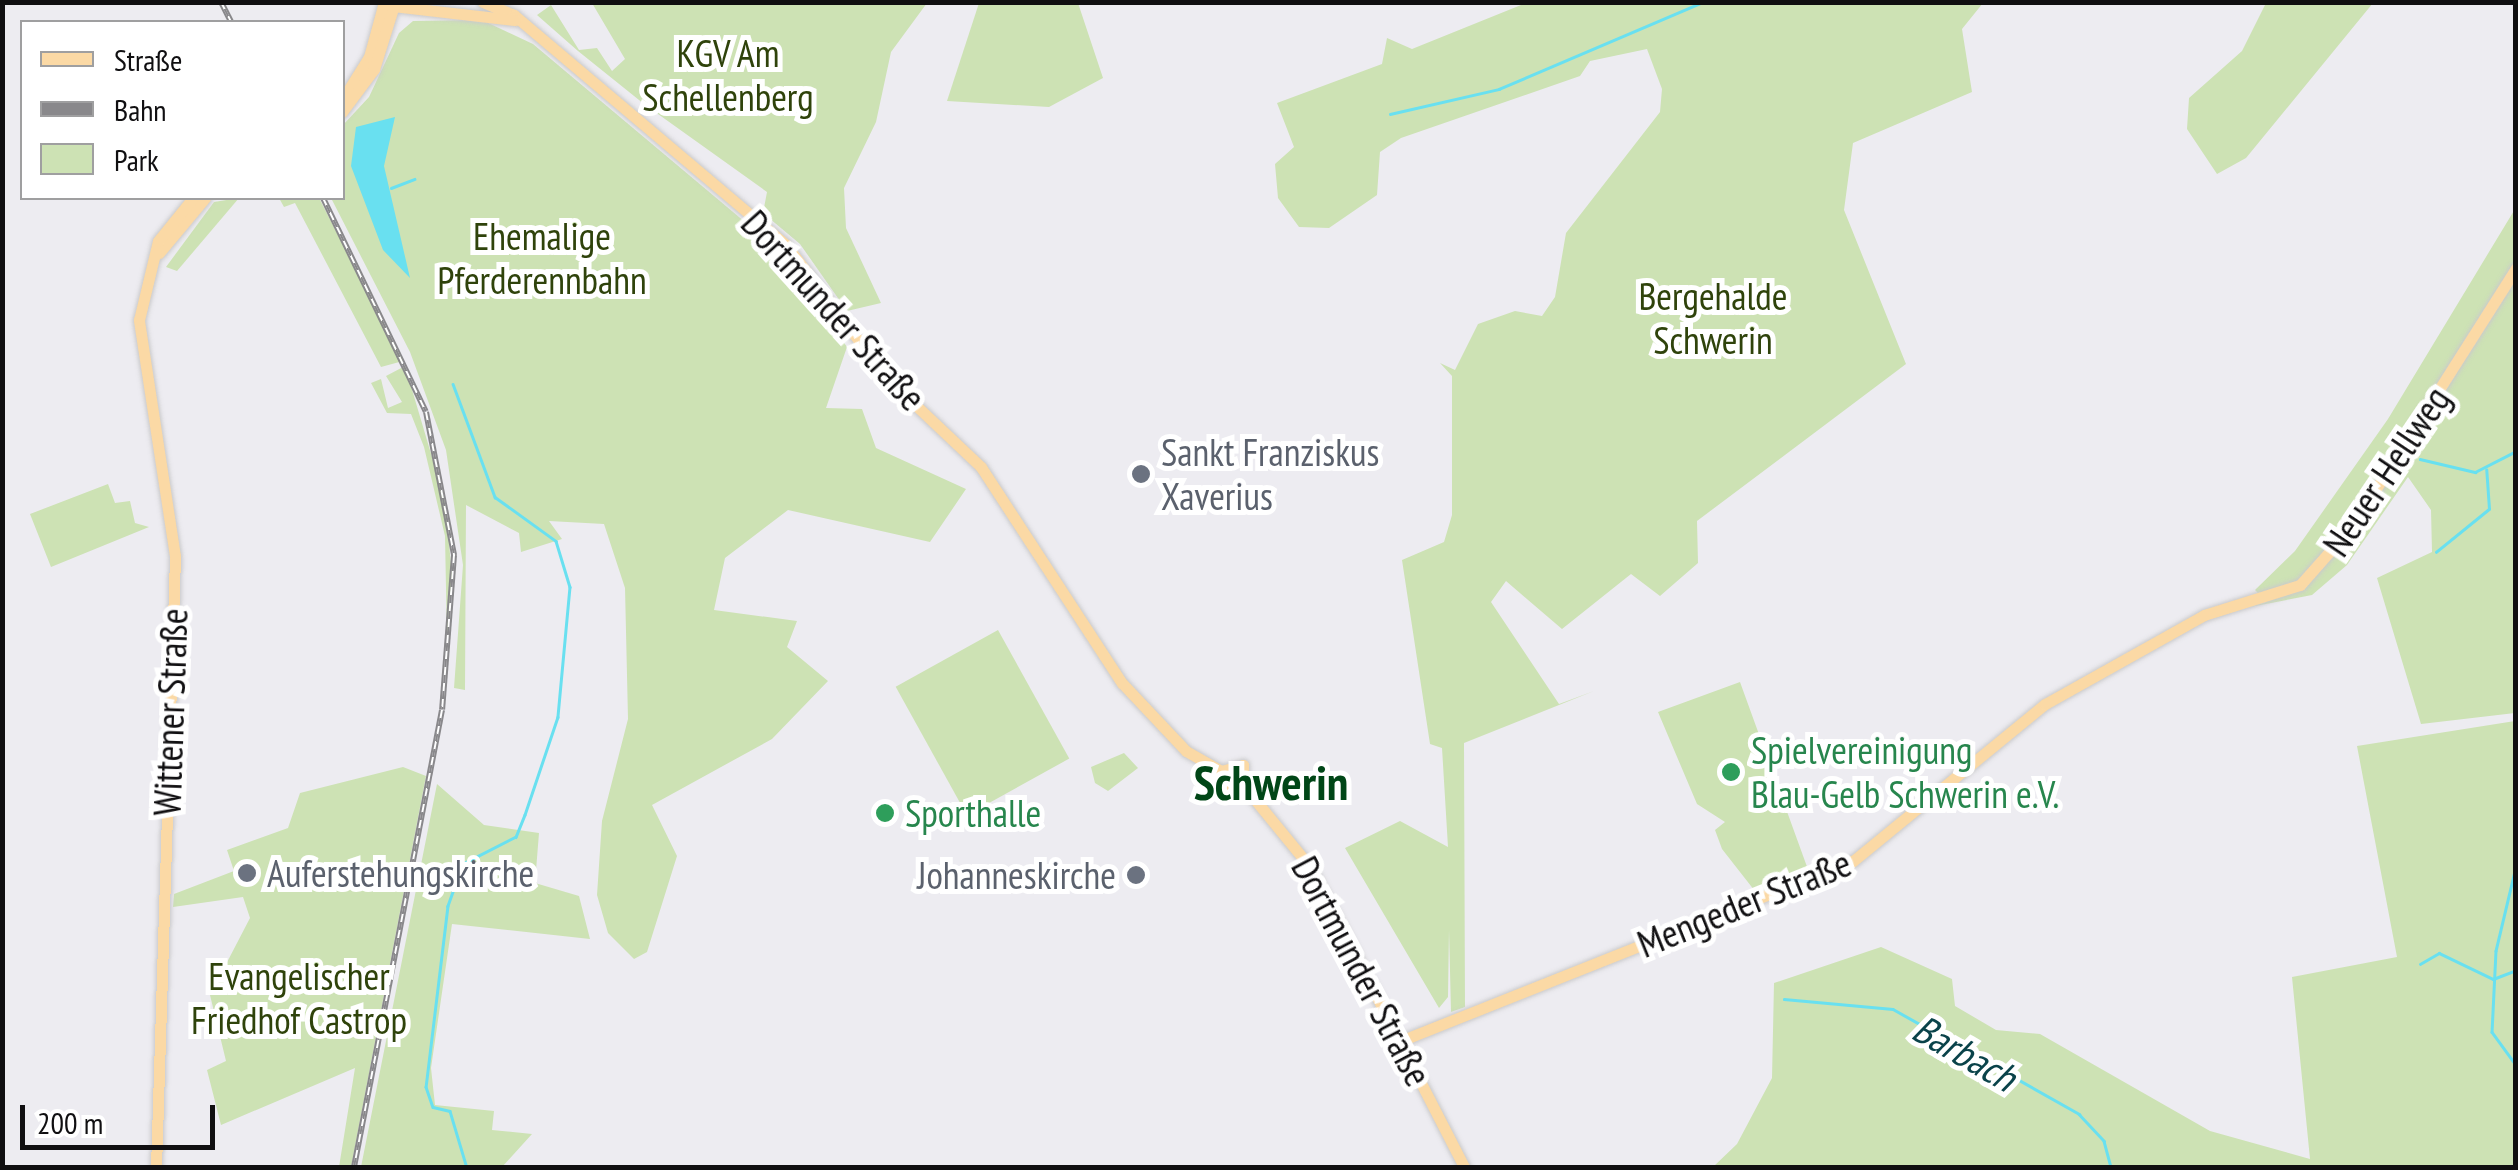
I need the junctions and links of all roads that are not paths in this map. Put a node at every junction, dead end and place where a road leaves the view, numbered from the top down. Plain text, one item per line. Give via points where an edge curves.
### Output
1 (408, 2) edge
2 (483, 2) edge
3 (389, 4) edge
4 (519, 21) junction
5 (345, 95) edge
6 (345, 108) edge
7 (192, 200) edge
8 (203, 200) edge
9 (154, 261) junction
10 (2516, 268) edge
11 (2208, 613) joint
12 (1221, 772) junction
13 (1242, 786) junction
14 (1400, 1042) junction
15 (156, 1168) edge
16 (1465, 1168) edge

1 - 3 main road
2 - 4 main road, Dortmunder Straße
3 - 4 main road
3 - 5 main road via 369,57
3 - 6 main road via 374,69
4 - 12 main road, Dortmunder Straße via 796,256 888,380 988,477 1122,683 1186,751
7 - 9 main road
8 - 9 main road
9 - 15 main road, Wittener Straße via 139,344 175,556
10 - 11 main road, Neuer Hellweg via 2328,561 2284,594
11 - 14 main road, Mengeder Straße via 2045,704 1852,862
12 - 13 main road via 1227,786
12 - 13 main road via 1243,765
13 - 14 main road, Dortmunder Straße via 1300,850
14 - 16 main road, Dortmunder Straße

